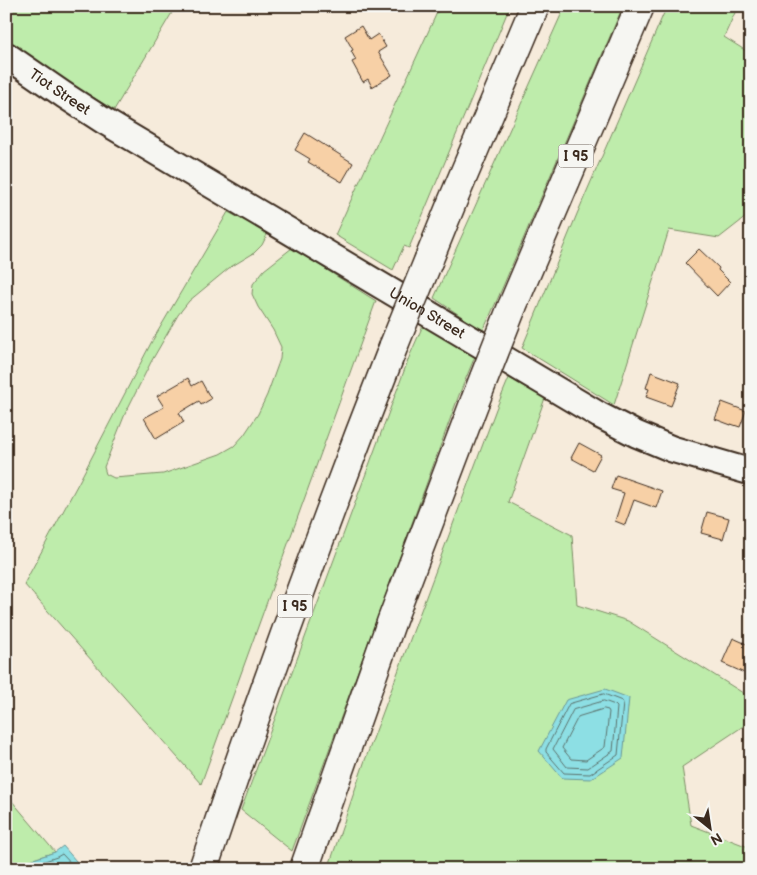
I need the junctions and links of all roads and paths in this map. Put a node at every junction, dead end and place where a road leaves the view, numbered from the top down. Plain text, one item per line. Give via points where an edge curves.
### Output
1 (535, 6) edge
2 (640, 6) edge
3 (6, 54) edge
4 (115, 128) joint
5 (751, 472) edge
6 (203, 869) edge
7 (304, 869) edge

1 - 6 highway, I 95, bridge via 394,345 278,652
2 - 7 highway, I 95, bridge via 475,401 392,620
3 - 4 main road, Tiot Street
4 - 5 main road, Union Street via 612,422 672,449

